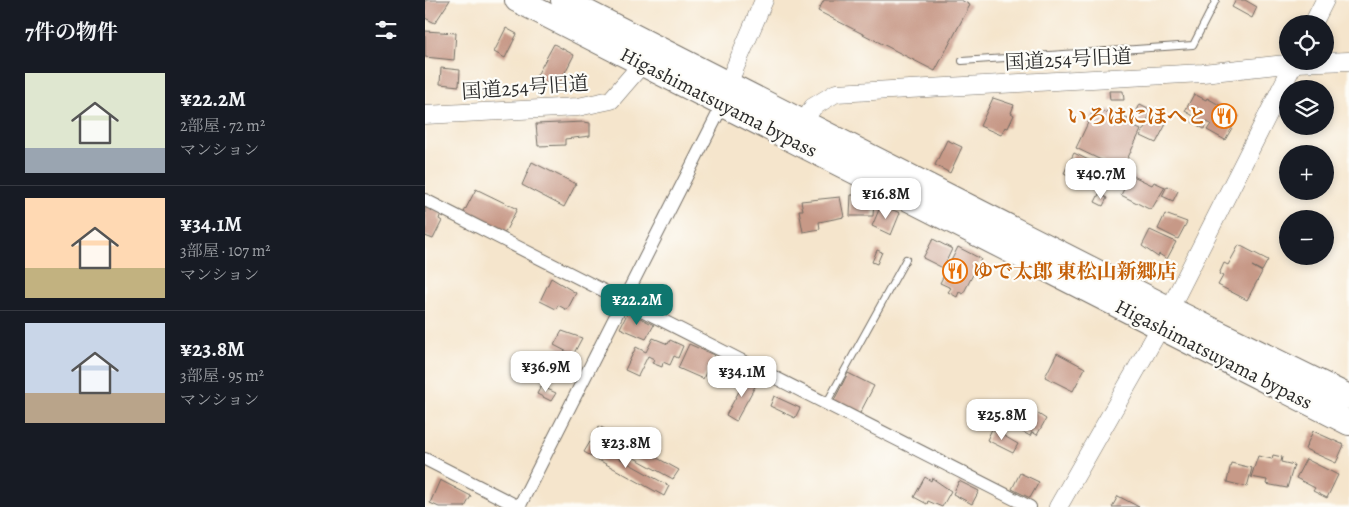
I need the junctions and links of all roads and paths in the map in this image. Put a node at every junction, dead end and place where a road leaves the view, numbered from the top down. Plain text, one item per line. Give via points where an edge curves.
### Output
1 (517, 0) edge
2 (563, 0) edge
3 (763, 0) edge
4 (1216, 0) edge
5 (1325, 0) edge
6 (1318, 15) edge
7 (962, 61) dead end
8 (1334, 61) edge
9 (1349, 61) edge
10 (642, 64) junction
11 (1279, 64) edge
12 (1291, 70) edge
13 (726, 94) junction
14 (425, 115) edge
15 (803, 124) junction
16 (425, 200) edge
17 (906, 259) dead end
18 (624, 299) junction
19 (1165, 318) junction
20 (1349, 397) edge
21 (826, 404) junction
22 (1349, 423) edge
23 (425, 459) edge
24 (519, 507) edge
25 (1029, 507) edge
26 (1058, 507) edge

1 - 10 highway, Higashimatsuyama bypass
2 - 13 highway, Higashimatsuyama bypass
3 - 13 street
4 - 7 lane via 1193,45
5 - 6 street
8 - 9 street, 国道254号旧道
10 - 13 highway, Higashimatsuyama bypass
10 - 14 street, 国道254号旧道 via 611,100 596,104 578,108
11 - 15 street, 国道254号旧道 via 1203,73 835,93 813,107
12 - 19 street
13 - 15 highway, Higashimatsuyama bypass
13 - 18 street
13 - 19 highway, Higashimatsuyama bypass
15 - 19 highway, Higashimatsuyama bypass
16 - 18 street
17 - 21 lane
18 - 21 street
18 - 24 street
19 - 20 highway, Higashimatsuyama bypass
19 - 22 highway, Higashimatsuyama bypass
19 - 26 street
21 - 25 street
23 - 24 street

